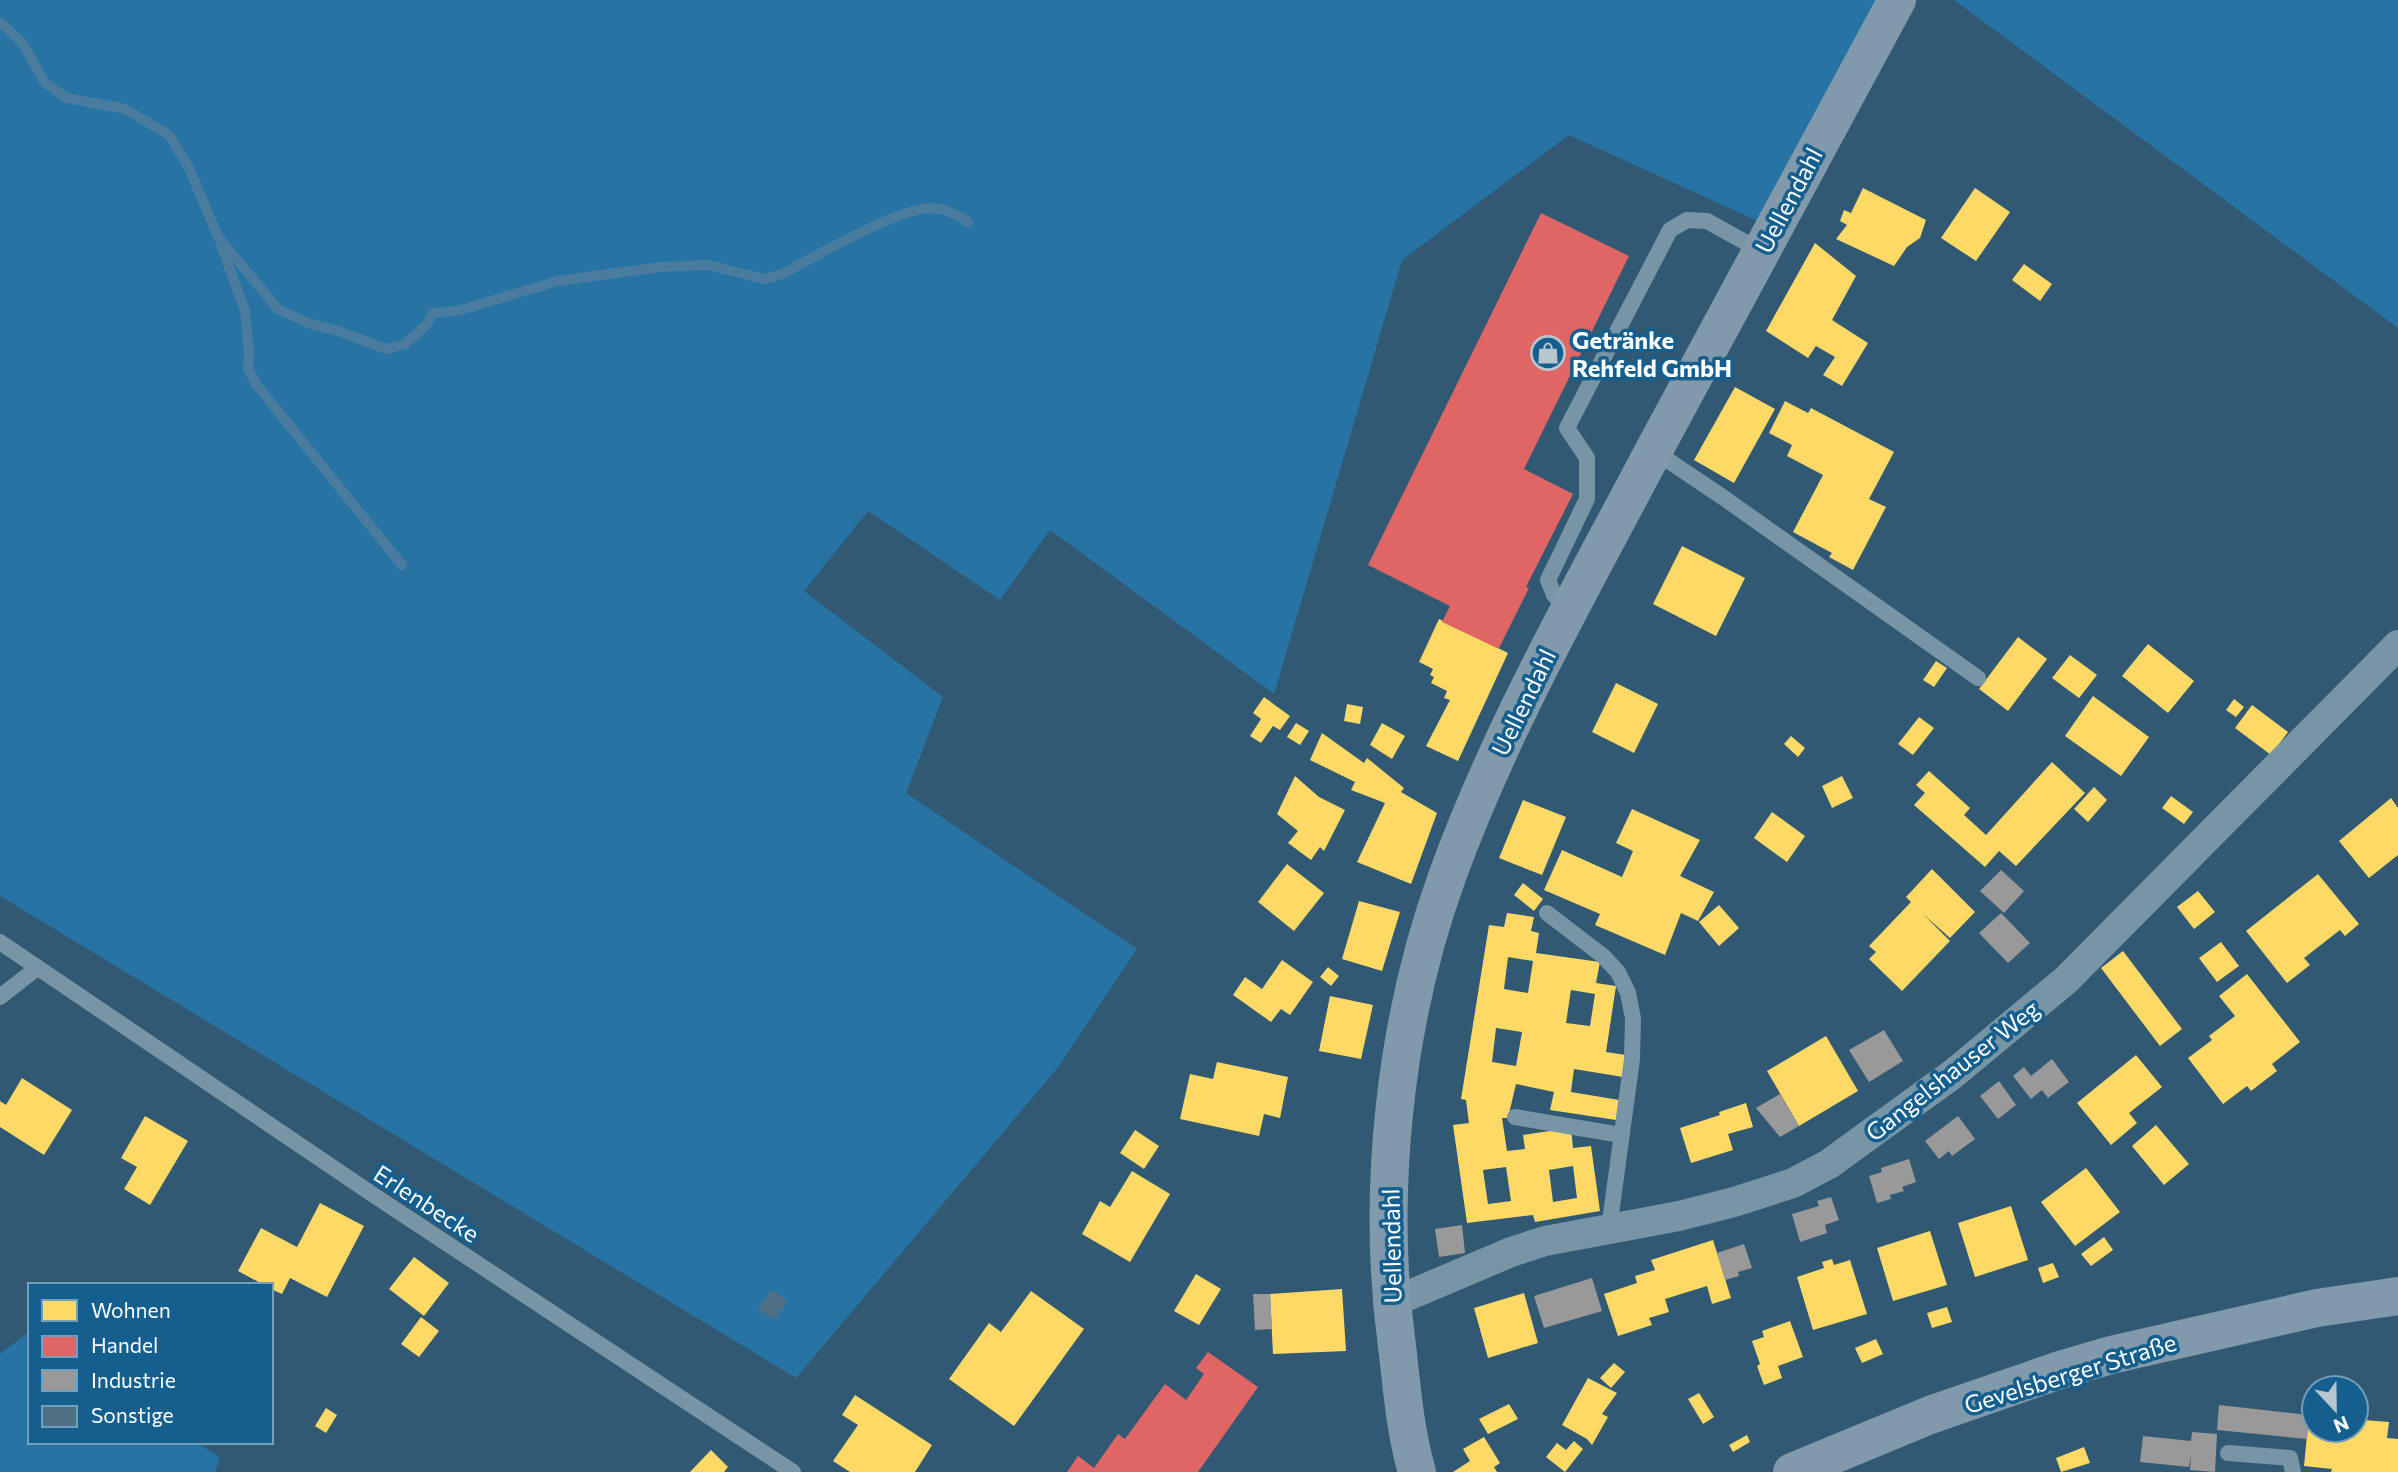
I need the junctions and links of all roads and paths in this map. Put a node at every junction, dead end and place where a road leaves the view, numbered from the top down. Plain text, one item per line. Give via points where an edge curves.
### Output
1 (1897, 0) edge
2 (1761, 251) junction
3 (1654, 451) junction
4 (1568, 609) junction
5 (2398, 645) edge
6 (1978, 678) dead end
7 (1546, 913) dead end
8 (0, 942) edge
9 (37, 968) junction
10 (0, 997) edge
11 (1515, 1116) dead end
12 (1621, 1135) junction
13 (1609, 1229) junction
14 (2398, 1296) edge
15 (1391, 1303) junction
16 (2228, 1452) dead end
17 (793, 1472) edge
18 (1417, 1472) edge
19 (1792, 1472) edge
20 (2293, 1472) edge

1 - 2 main road, Uellendahl
2 - 3 main road, Uellendahl
2 - 4 lane via 1707,221 1687,220 1670,230 1567,428 1587,458 1587,499 1548,580 1554,595
3 - 4 main road, Uellendahl
3 - 6 lane
4 - 15 main road, Uellendahl via 1489,771 1447,876 1417,976 1390,1164 1387,1234
5 - 13 street, Gangelshauser Weg via 2066,980 1858,1145 1793,1183 1693,1212
7 - 12 lane via 1603,956 1628,993 1632,1059
8 - 9 lane, Erlenbecke
9 - 10 lane
9 - 17 lane, Erlenbecke
11 - 12 lane
12 - 13 lane
13 - 15 street, Gangelshauser Weg via 1511,1252
14 - 19 main road, Gevelsberger Straße via 2317,1308 2111,1355 1930,1415
15 - 18 main road, Uellendahl
16 - 20 lane via 2290,1458

